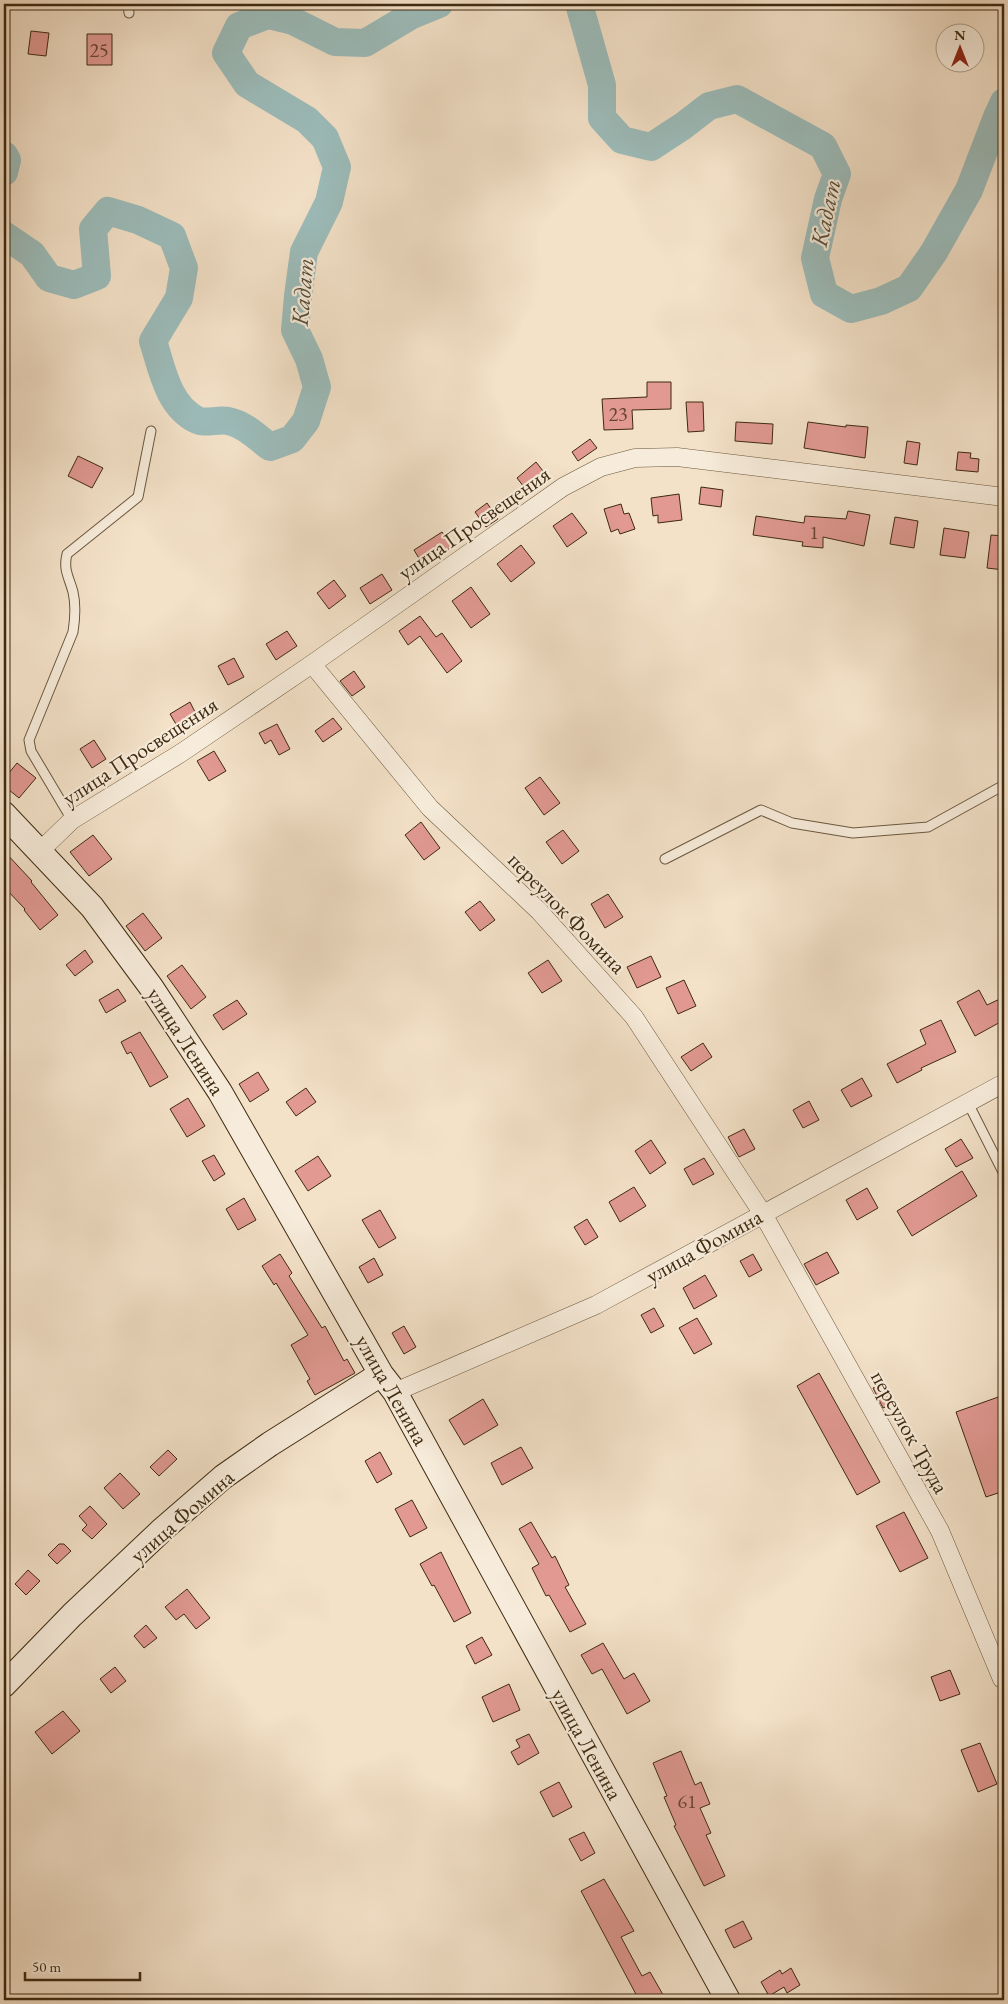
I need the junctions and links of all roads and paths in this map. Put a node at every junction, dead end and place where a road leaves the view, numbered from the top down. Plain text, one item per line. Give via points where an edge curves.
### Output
1 (150, 431) dead end
2 (1004, 497) edge
3 (312, 664) junction
4 (1004, 785) edge
5 (4, 814) edge
6 (72, 820) junction
7 (40, 851) junction
8 (666, 859) dead end
9 (1004, 1082) edge
10 (968, 1103) junction
11 (1004, 1174) edge
12 (763, 1214) junction
13 (388, 1383) junction
14 (1004, 1681) edge
15 (4, 1685) edge
16 (728, 2000) edge

1 - 6 lane via 138,497 67,554 64,564 73,592 73,632 29,740 31,751
2 - 3 street, улица Просвещения via 678,457 635,458 601,467 563,487
3 - 6 street, улица Просвещения via 181,753
3 - 12 street, переулок Фомина via 430,808 539,911 634,1017
4 - 8 lane via 928,827 853,833 792,824 761,810
5 - 7 street, улица Ленина
6 - 7 street, улица Просвещения
7 - 13 street, улица Ленина via 92,907 151,987 220,1092
9 - 10 street, улица Фомина
10 - 11 lane
10 - 12 street, улица Фомина
12 - 13 street, улица Фомина via 596,1305
12 - 14 street, переулок Труда via 940,1531
13 - 15 street, улица Фомина via 270,1444 223,1477 72,1615
13 - 16 street, улица Ленина

